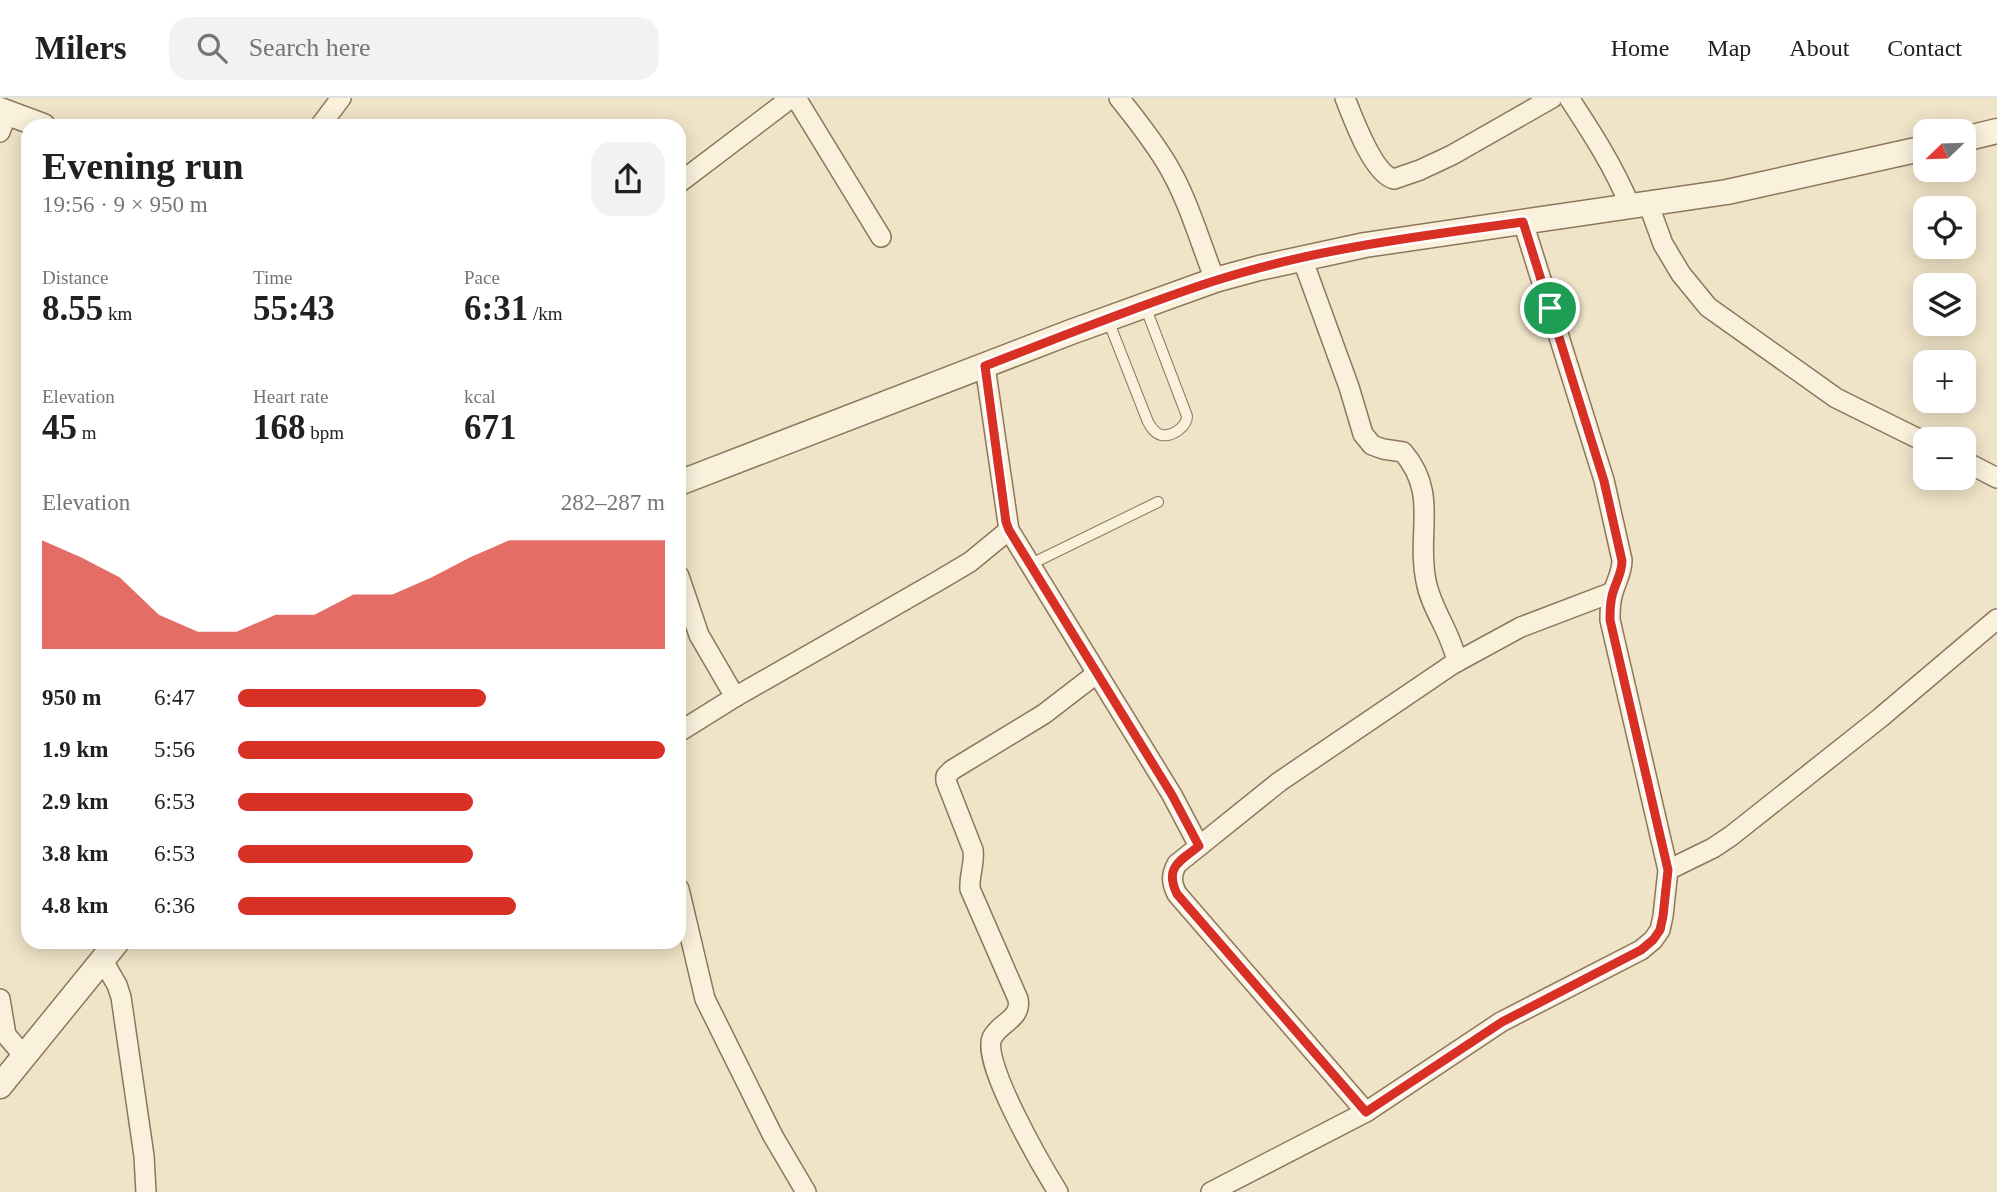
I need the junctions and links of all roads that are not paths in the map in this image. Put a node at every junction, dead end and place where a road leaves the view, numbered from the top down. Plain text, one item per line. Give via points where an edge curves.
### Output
1 (341, 98) edge
2 (793, 98) edge
3 (1119, 98) edge
4 (1345, 98) edge
5 (1552, 98) edge
6 (1569, 98) edge
7 (2, 118) edge
8 (325, 119) edge
9 (21, 122) edge
10 (1997, 131) edge
11 (1976, 136) edge
12 (1913, 151) edge
13 (686, 178) edge
14 (1639, 205) junction
15 (1523, 222) junction
16 (881, 237) dead end
17 (1302, 258) junction
18 (1215, 280) junction
19 (1145, 306) junction
20 (1107, 319) junction
21 (985, 366) junction
22 (1913, 436) edge
23 (1976, 467) edge
24 (1997, 478) edge
25 (686, 480) edge
26 (1158, 502) dead end
27 (1009, 530) junction
28 (1029, 565) junction
29 (1613, 592) junction
30 (686, 597) edge
31 (1997, 619) edge
32 (1457, 662) junction
33 (1096, 674) junction
34 (735, 696) junction
35 (686, 728) edge
36 (1199, 846) junction
37 (1668, 870) junction
38 (686, 919) edge
39 (109, 950) edge
40 (0, 999) edge
41 (24, 1056) junction
42 (0, 1086) edge
43 (1366, 1112) junction
44 (146, 1192) edge
45 (806, 1192) edge
46 (1058, 1192) edge
47 (1211, 1192) edge

1 - 8 street
2 - 13 street
2 - 16 street
3 - 18 street via 1168,166
4 - 5 street via 1379,169 1394,179 1452,155
6 - 14 street
7 - 9 street
10 - 11 street
12 - 14 street via 1727,192
14 - 15 street
14 - 22 street via 1681,274 1709,307 1836,398
15 - 17 street
15 - 29 street via 1604,481 1622,561
17 - 18 street
17 - 32 street via 1363,434 1372,445 1403,452 1423,486 1426,585
18 - 19 street
19 - 20 street
19 - 20 lane via 1187,416 1184,427 1165,435 1148,422
20 - 21 street
21 - 25 street
21 - 27 street
23 - 24 street
26 - 28 lane
27 - 28 street
27 - 34 street via 939,581
28 - 33 street
29 - 32 street via 1521,627
29 - 37 street via 1610,620
30 - 34 street via 699,635
31 - 37 street via 1731,836
32 - 36 street via 1279,782
33 - 36 street
33 - 46 street via 1044,714 946,776 974,859 970,889 1018,999 1017,1014 992,1038 992,1058 1034,1152
34 - 35 street
36 - 43 street via 1172,872 1177,894
37 - 43 street via 1660,930 1641,950 1502,1022
38 - 45 street via 705,999
39 - 41 street
39 - 44 street via 121,997 145,1156
40 - 41 street via 6,1035
41 - 42 street
43 - 47 street

